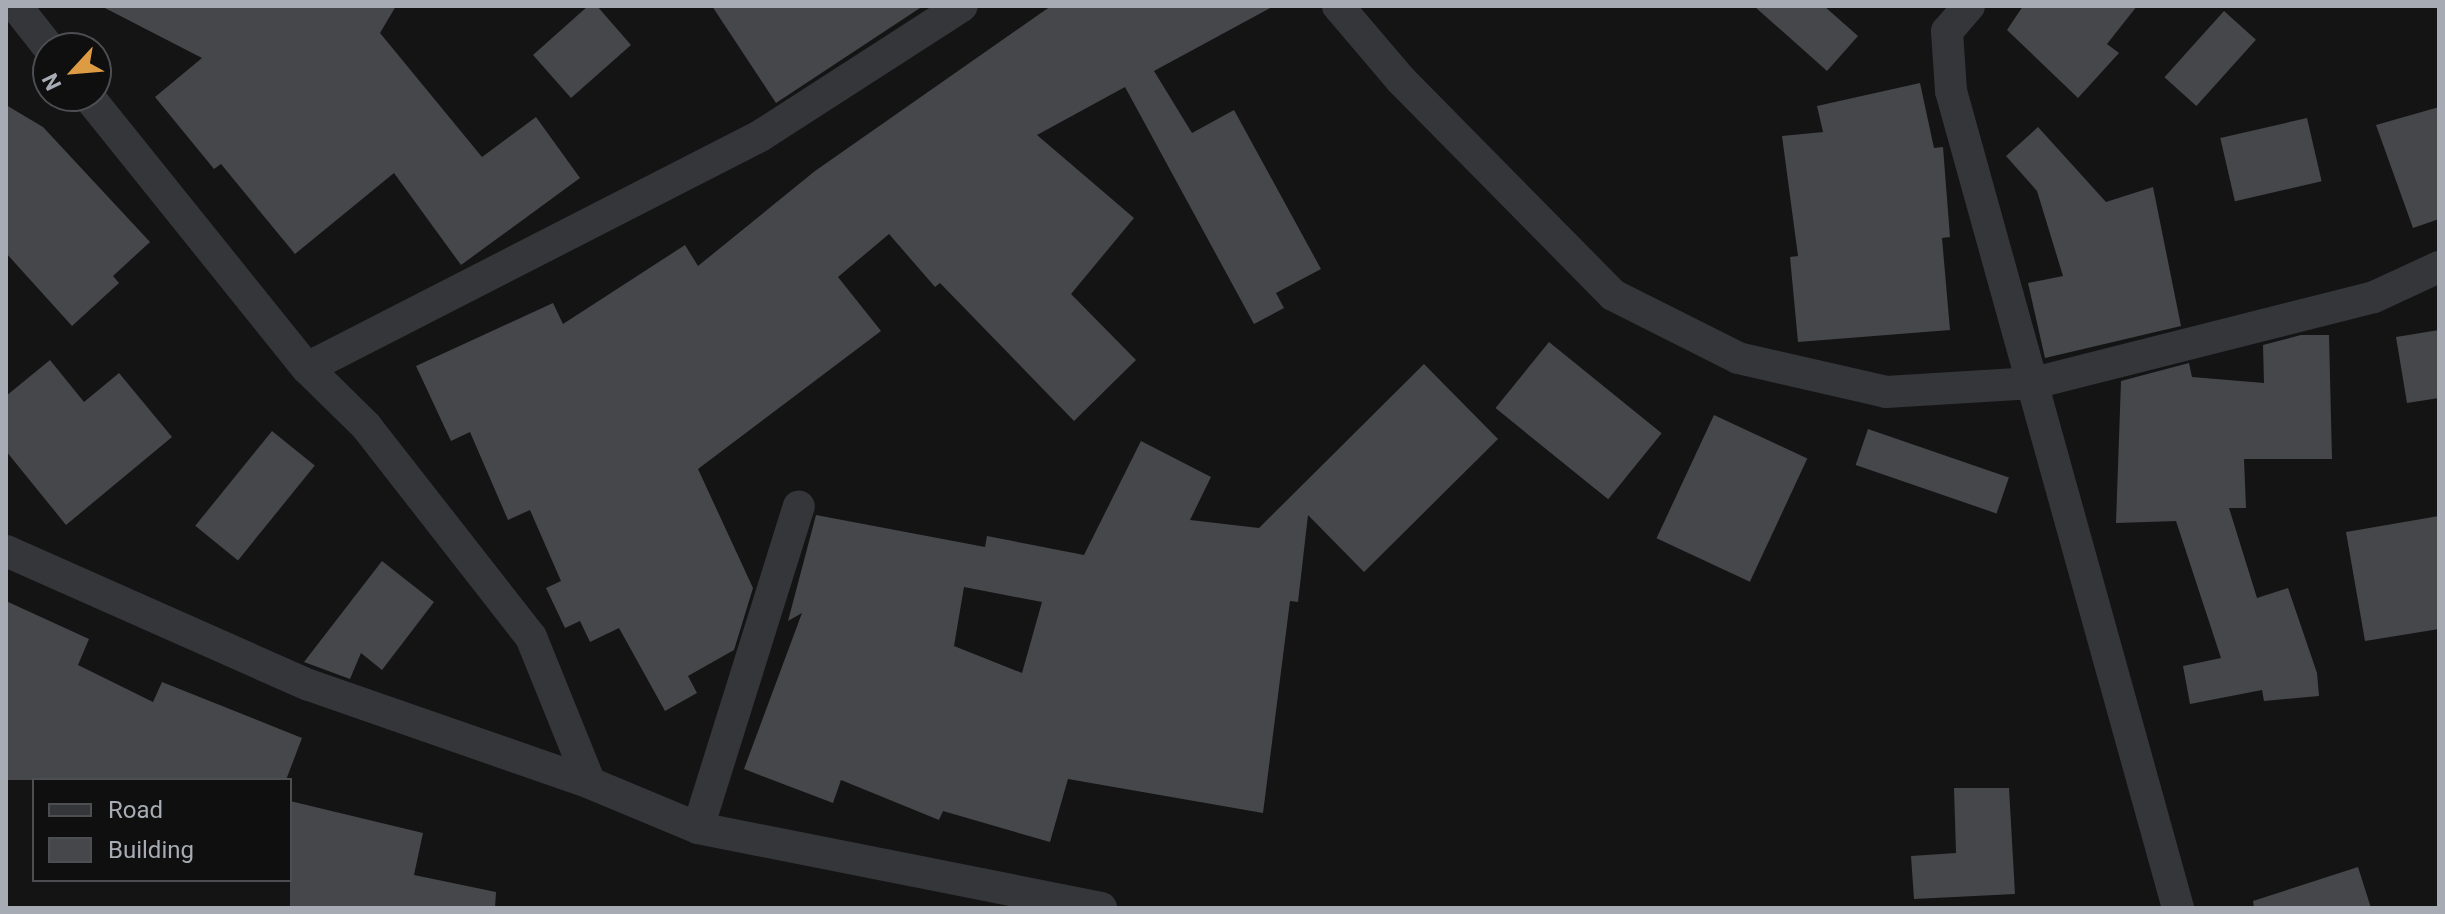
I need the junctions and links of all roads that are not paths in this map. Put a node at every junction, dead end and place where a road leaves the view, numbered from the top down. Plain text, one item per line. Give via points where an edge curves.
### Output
1 (962, 6) edge
2 (1338, 6) edge
3 (1969, 6) edge
4 (19, 8) edge
5 (37, 32) edge
6 (101, 112) edge
7 (2439, 267) edge
8 (307, 368) junction
9 (2034, 383) junction
10 (799, 506) dead end
11 (6, 551) edge
12 (590, 783) junction
13 (698, 828) junction
14 (1101, 908) edge
15 (2178, 908) edge

1 - 8 street via 760,136
2 - 9 street via 1401,80 1613,295 1738,358 1886,392
3 - 9 street via 1947,31 1951,91
4 - 5 street
6 - 8 street
7 - 9 street via 2374,297
8 - 12 street via 366,426 531,637
9 - 15 street
10 - 13 street
11 - 12 street via 309,685
12 - 13 street
13 - 14 street

